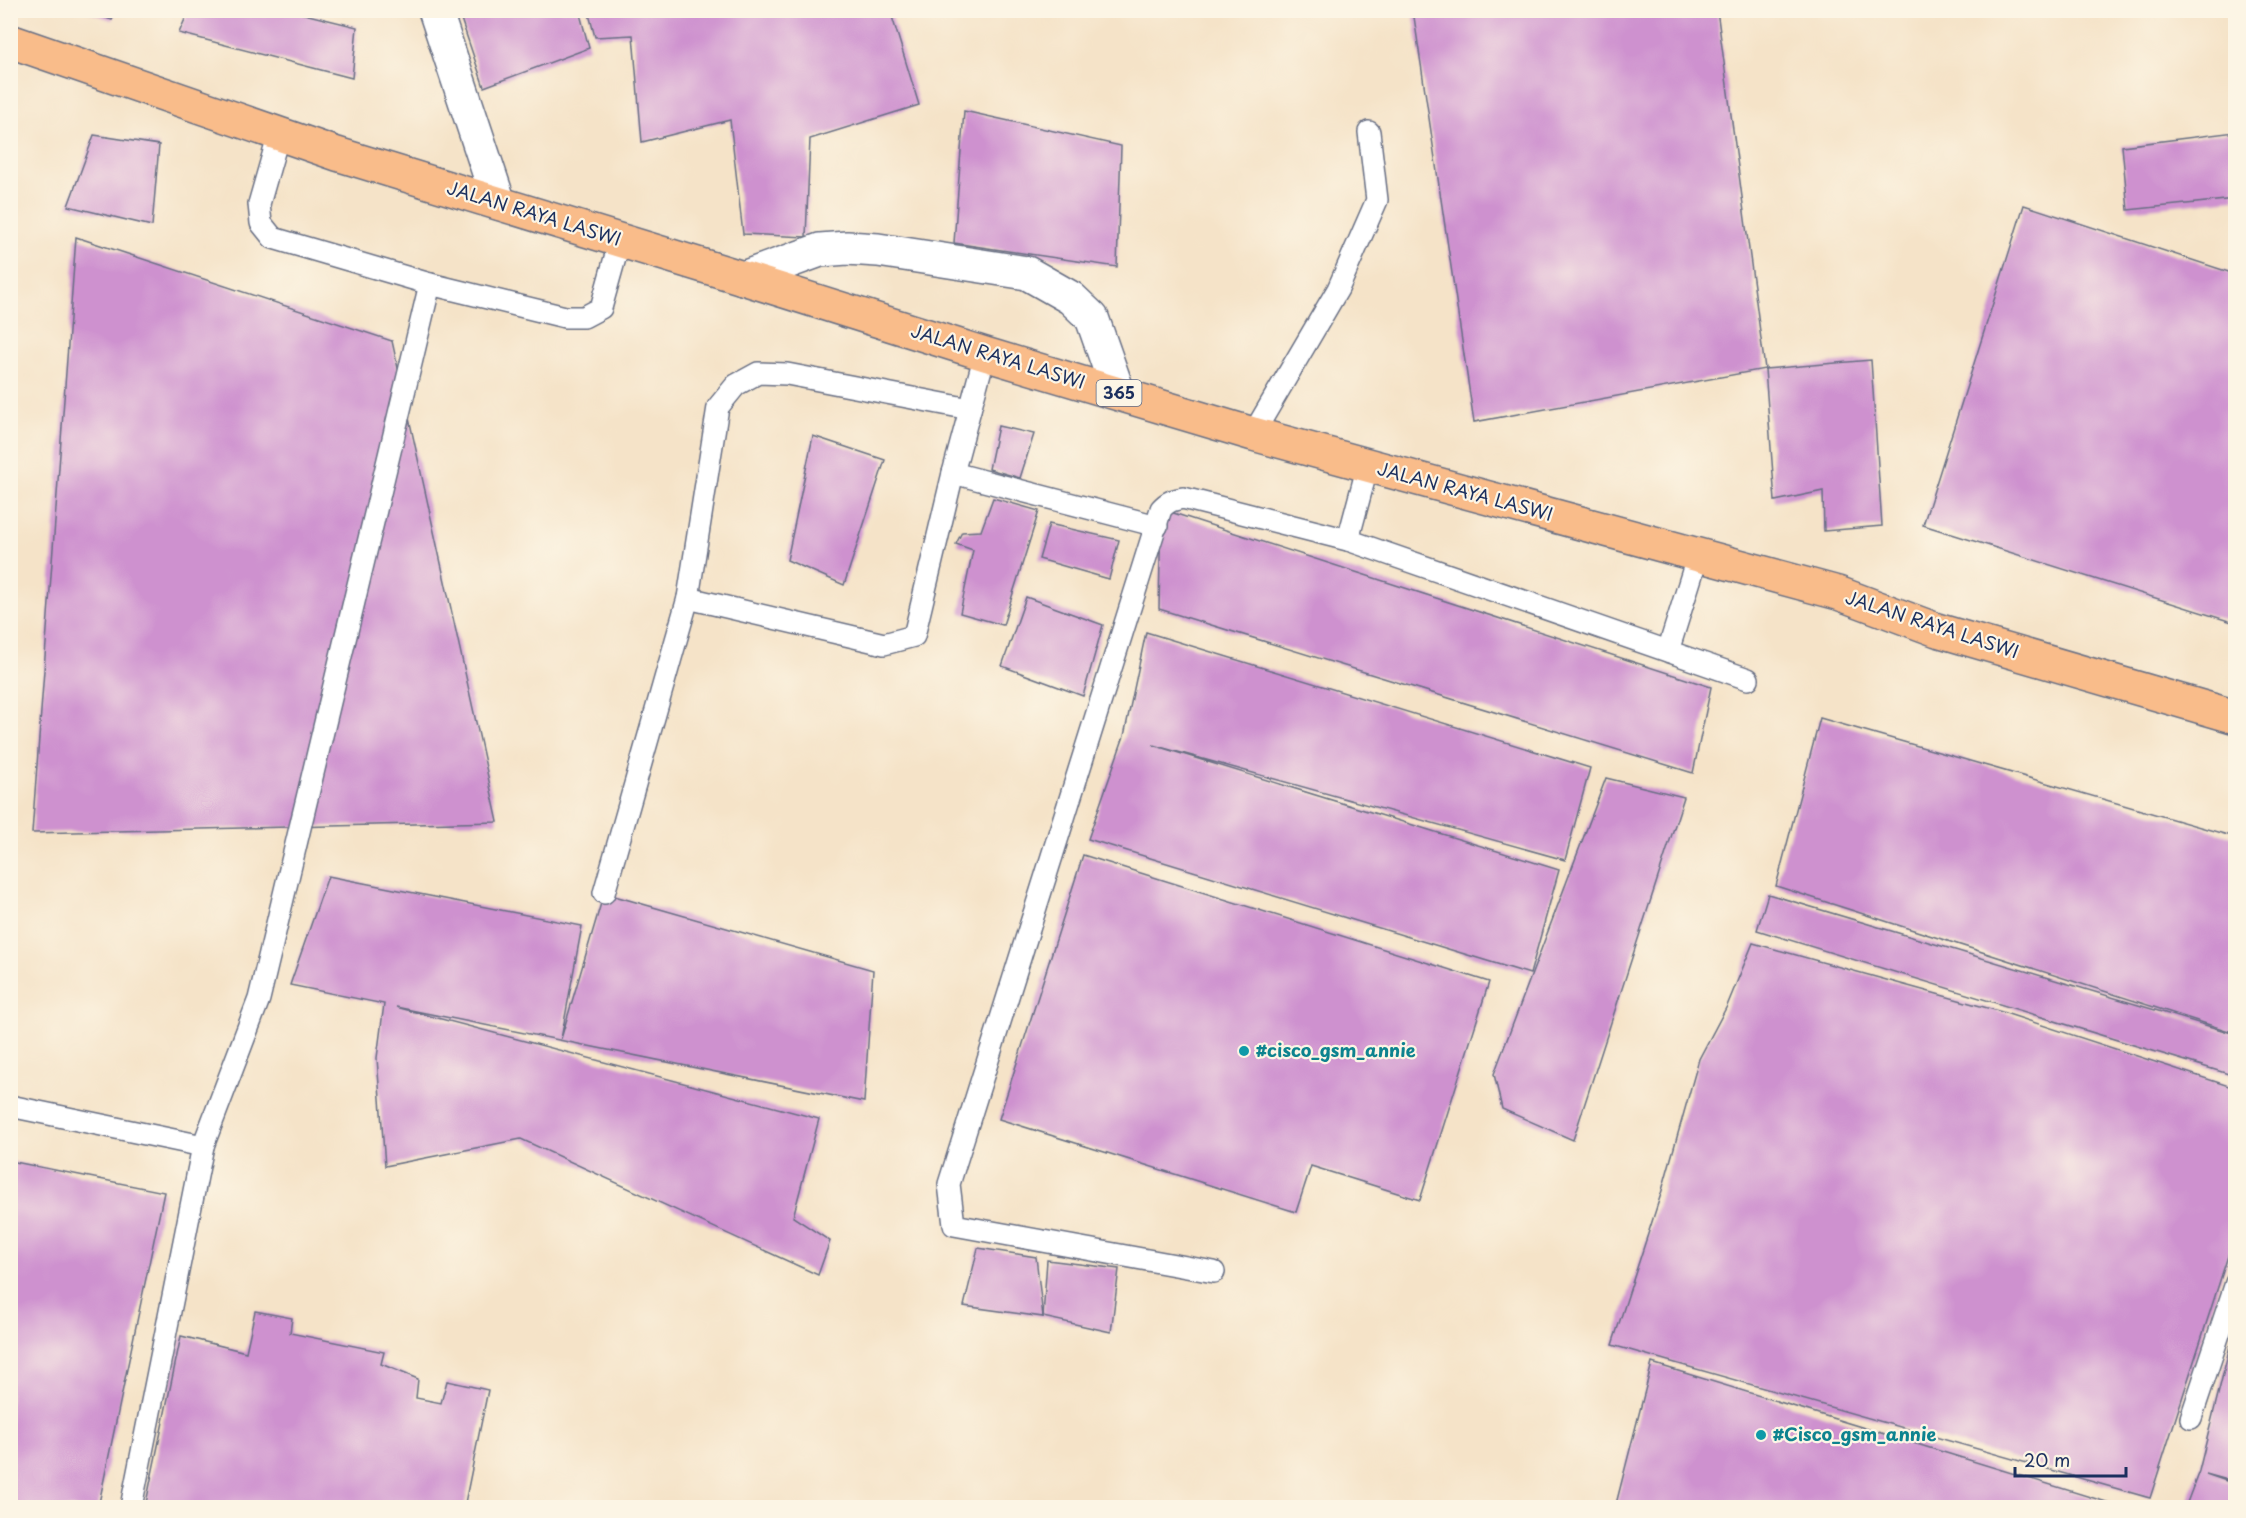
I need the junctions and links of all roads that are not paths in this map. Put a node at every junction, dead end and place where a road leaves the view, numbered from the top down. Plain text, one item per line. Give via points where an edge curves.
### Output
1 (435, 10) edge
2 (10, 41) edge
3 (1369, 132) dead end
4 (279, 134) junction
5 (499, 203) junction
6 (620, 240) junction
7 (743, 278) junction
8 (430, 284) junction
9 (985, 354) junction
10 (1118, 393) junction
11 (970, 410) junction
12 (1253, 434) junction
13 (1368, 465) junction
14 (953, 473) junction
15 (1157, 526) junction
16 (1348, 540) junction
17 (1698, 555) junction
18 (688, 598) junction
19 (1668, 651) junction
20 (1748, 679) dead end
21 (2235, 717) edge
22 (604, 893) dead end
23 (10, 1106) edge
24 (203, 1146) junction
25 (1214, 1272) dead end
26 (2235, 1283) edge
27 (2192, 1418) dead end
28 (132, 1502) dead end

1 - 5 street
2 - 4 main road, JALAN RAYA LASWI / 365
3 - 12 lane via 1377,200 1338,289
4 - 5 main road, JALAN RAYA LASWI / 365
4 - 8 lane via 259,204 261,223 273,238
5 - 6 main road, JALAN RAYA LASWI / 365
6 - 7 main road, JALAN RAYA LASWI / 365
6 - 8 lane via 601,308 584,317 565,317
7 - 9 main road, JALAN RAYA LASWI / 365
7 - 10 street via 820,250 847,248 1027,273 1071,298 1092,318
8 - 24 lane via 260,999
9 - 10 main road, JALAN RAYA LASWI / 365
9 - 11 lane
10 - 12 main road, JALAN RAYA LASWI / 365
11 - 14 lane
11 - 18 lane via 787,374 758,373 736,385 718,407
12 - 13 main road, JALAN RAYA LASWI / 365
13 - 16 lane
13 - 17 main road, JALAN RAYA LASWI / 365
14 - 15 lane
14 - 18 lane via 914,636 884,644
15 - 16 lane via 1166,503 1183,498
15 - 25 lane via 949,1184 954,1225
16 - 19 lane
17 - 19 lane
17 - 21 main road, JALAN RAYA LASWI / 365 via 1838,593 1937,630
18 - 22 lane
19 - 20 lane
23 - 24 lane
24 - 28 lane
26 - 27 lane

